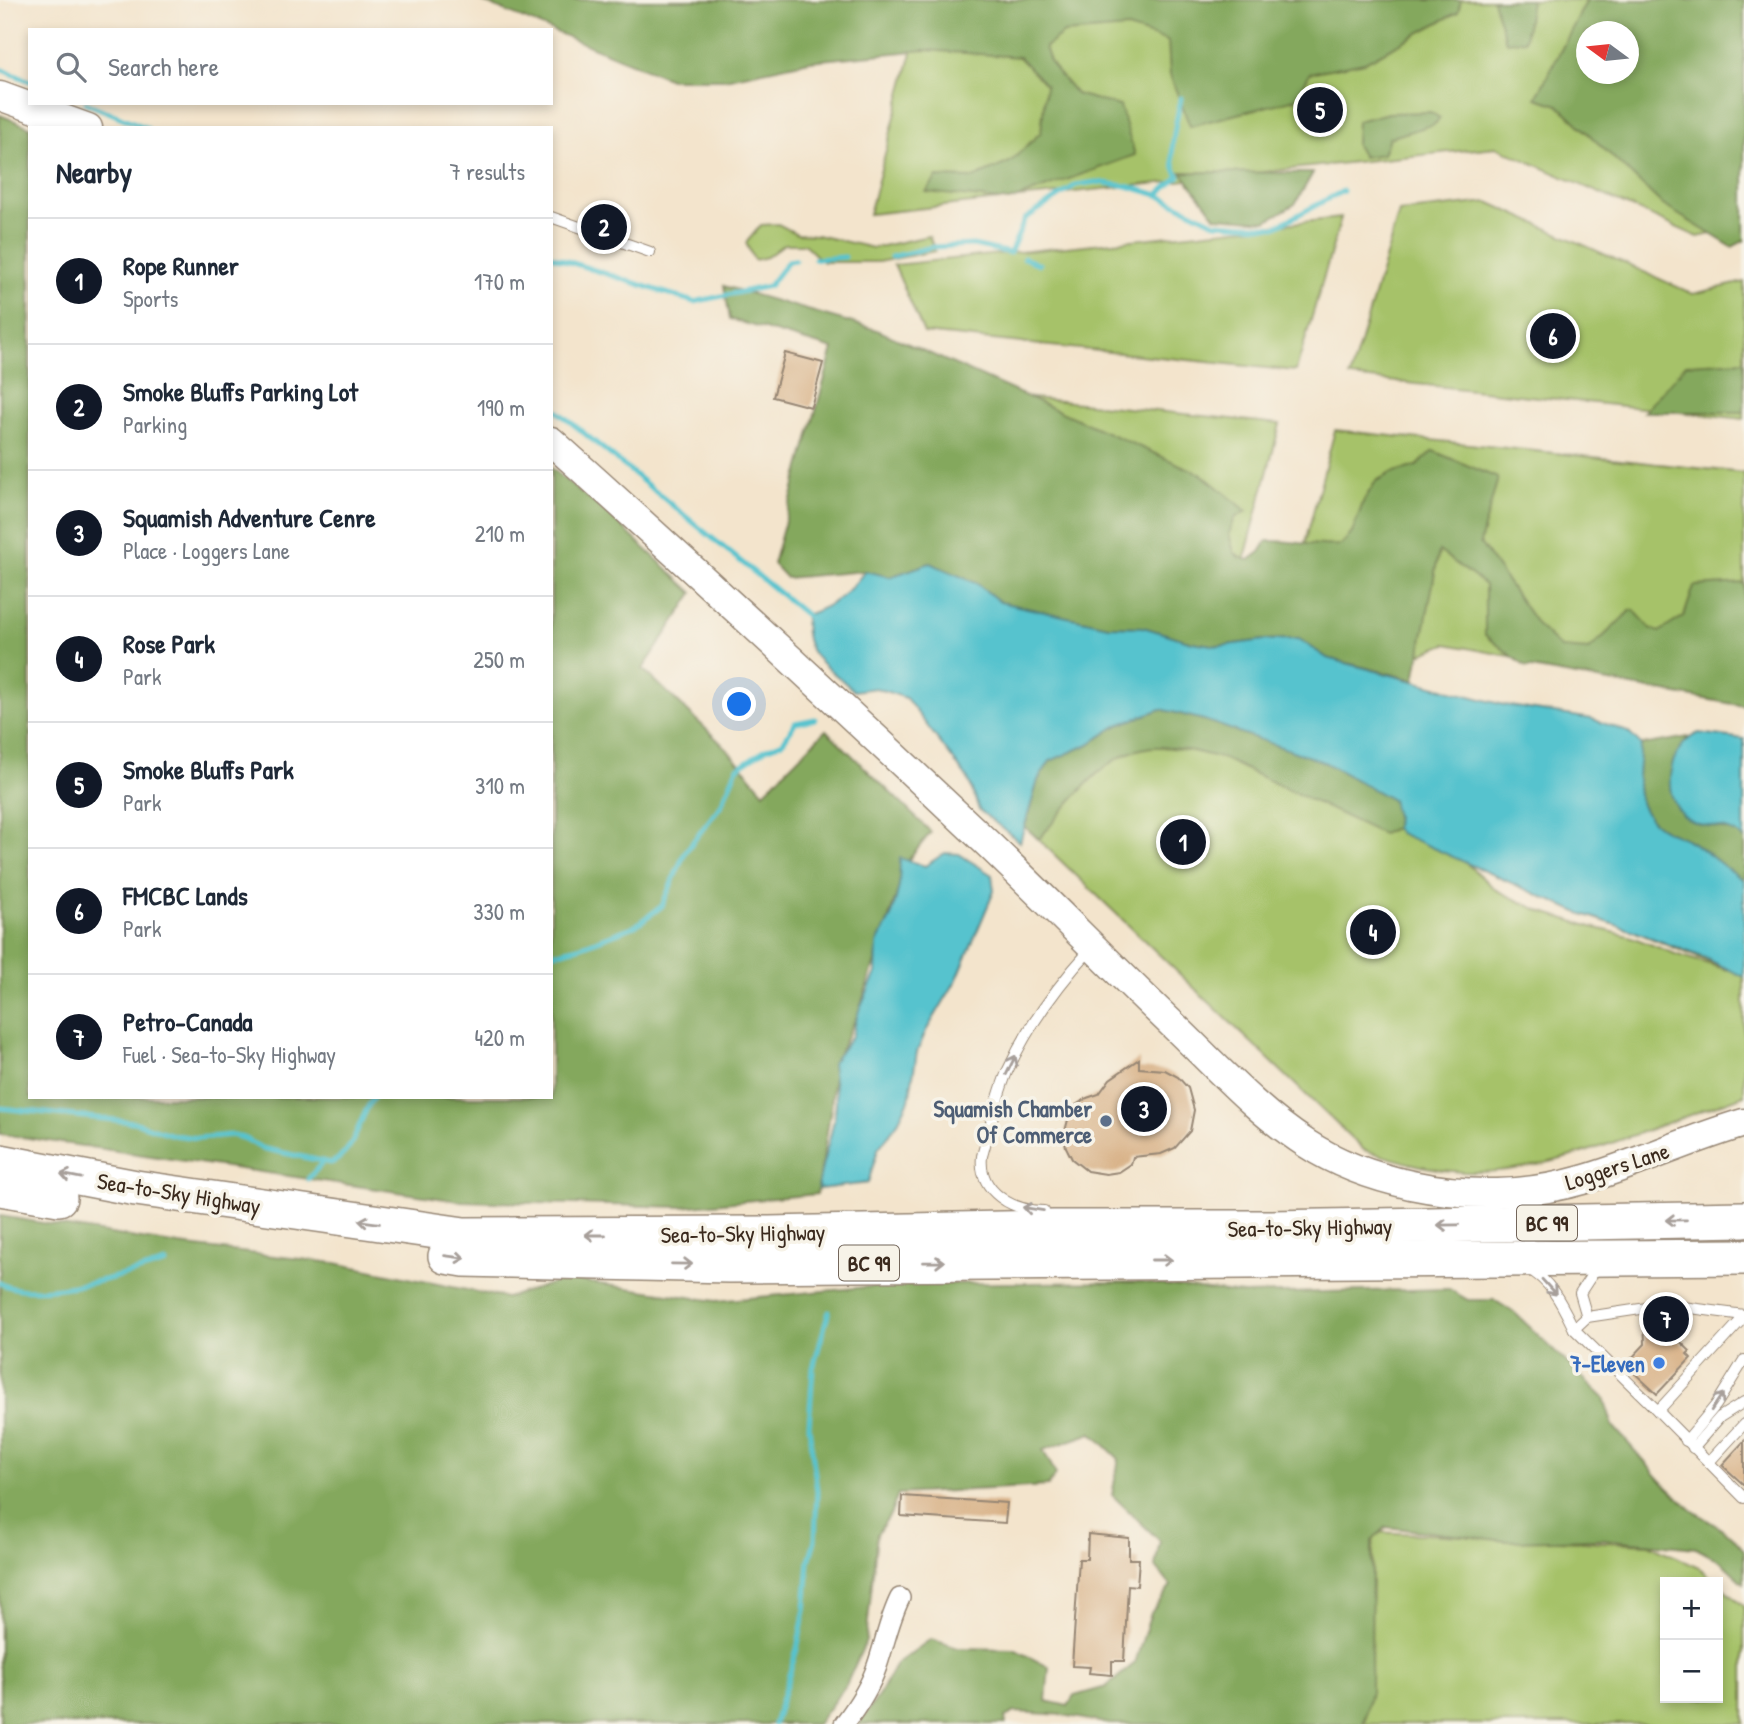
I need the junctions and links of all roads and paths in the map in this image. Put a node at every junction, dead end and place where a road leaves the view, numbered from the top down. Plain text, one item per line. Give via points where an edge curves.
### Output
1 (0, 96) edge
2 (82, 126) edge
3 (553, 218) edge
4 (650, 252) dead end
5 (553, 443) edge
6 (1092, 948) junction
7 (1744, 1123) edge
8 (0, 1162) edge
9 (0, 1188) edge
10 (1062, 1211) dead end
11 (1223, 1217) dead end
12 (1744, 1219) edge
13 (1270, 1228) junction
14 (1744, 1257) edge
15 (1602, 1259) junction
16 (1509, 1260) junction
17 (1744, 1316) edge
18 (1587, 1317) junction
19 (1574, 1329) junction
20 (1744, 1360) edge
21 (1744, 1402) edge
22 (1658, 1411) junction
23 (1744, 1424) edge
24 (1689, 1444) junction
25 (1709, 1462) junction
26 (1744, 1498) edge
27 (900, 1598) dead end
28 (844, 1724) edge

1 - 2 street
3 - 4 lane
5 - 6 street, Loggers Lane via 821,687
6 - 7 street, Loggers Lane via 1258,1106 1306,1144 1380,1177 1488,1194 1531,1191 1580,1181
10 -> 6 lane via 1034,1211 1009,1204 990,1188 981,1168 982,1156 1007,1073 1028,1032
13 -> 8 highway, Sea-to-Sky Highway / BC 99 via 464,1235 136,1188
9 -> 16 highway, Sea-to-Sky Highway / BC 99 via 464,1259 729,1265
11 - 13 lane
12 -> 13 highway, Sea-to-Sky Highway / BC 99
14 - 15 highway, Sea-to-Sky Highway / BC 99
15 - 16 highway, Sea-to-Sky Highway / BC 99
15 - 18 lane via 1580,1293
16 -> 19 lane via 1538,1274 1558,1297
17 - 18 lane via 1667,1304
17 - 22 lane
18 - 19 lane
19 - 22 lane
24 -> 20 lane
21 - 24 lane
22 - 24 lane
23 - 25 lane
24 - 25 lane
25 - 26 lane
27 - 28 street via 877,1669

